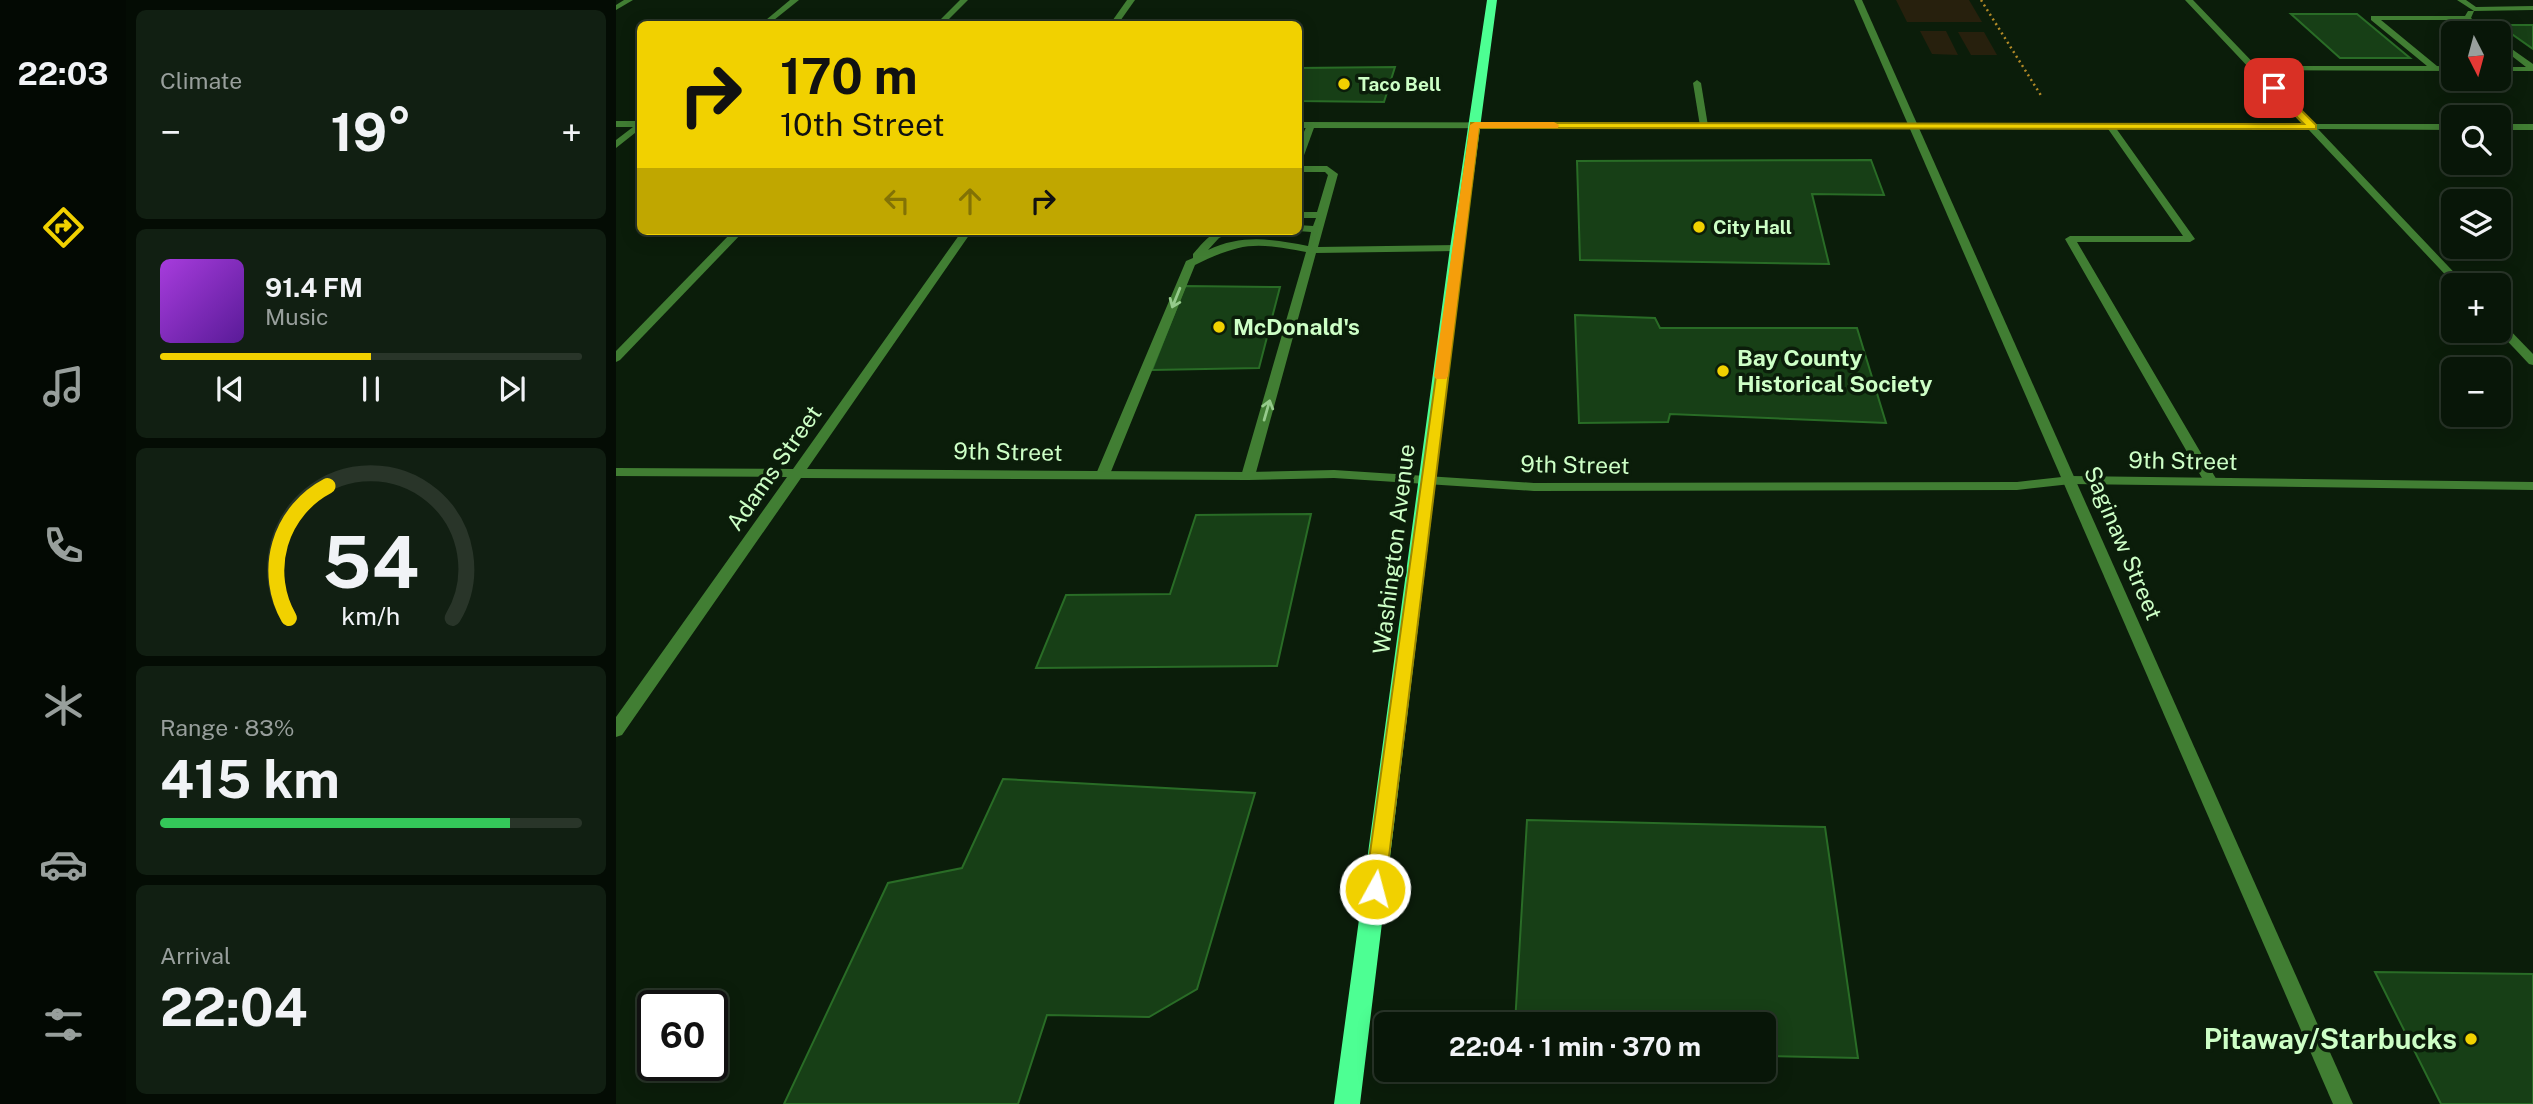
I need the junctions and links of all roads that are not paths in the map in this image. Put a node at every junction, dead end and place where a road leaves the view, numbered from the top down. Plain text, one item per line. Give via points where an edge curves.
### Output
1 (629, 0) edge
2 (795, 0) edge
3 (964, 0) edge
4 (1131, 0) edge
5 (1492, 0) edge
6 (1858, 0) edge
7 (2189, 0) edge
8 (2461, 0) edge
9 (616, 8) edge
10 (2533, 8) edge
11 (2474, 9) junction
12 (2467, 18) junction
13 (769, 21) edge
14 (943, 21) edge
15 (1116, 21) edge
16 (2471, 21) edge
17 (2511, 52) edge
18 (2255, 68) junction
19 (2435, 69) junction
20 (2441, 69) edge
21 (2511, 69) edge
22 (2533, 69) edge
23 (1697, 83) dead end
24 (616, 124) edge
25 (637, 125) edge
26 (1302, 125) edge
27 (1311, 125) junction
28 (1475, 125) junction
29 (1704, 125) junction
30 (1915, 125) junction
31 (2109, 126) junction
32 (2312, 127) junction
33 (2441, 127) edge
34 (2511, 127) edge
35 (2533, 127) edge
36 (637, 128) edge
37 (616, 145) edge
38 (1302, 148) edge
39 (1302, 169) edge
40 (1302, 215) edge
41 (1322, 215) junction
42 (1302, 228) edge
43 (1319, 230) junction
44 (735, 235) edge
45 (964, 235) edge
46 (1218, 235) edge
47 (1457, 248) junction
48 (1313, 250) junction
49 (1190, 263) junction
50 (2450, 273) edge
51 (2511, 338) edge
52 (616, 358) edge
53 (2533, 361) edge
54 (797, 471) junction
55 (616, 472) edge
56 (1103, 474) junction
57 (1248, 476) junction
58 (2071, 480) junction
59 (1427, 481) junction
60 (2211, 482) junction
61 (2533, 486) edge
62 (616, 730) edge
63 (1347, 1104) edge
64 (2343, 1104) edge

1 - 9 street
2 - 13 street
3 - 14 street
4 - 15 street
5 - 28 main road, Washington Avenue
6 - 30 street, Saginaw Street
7 - 18 street
8 - 11 street
10 - 11 street
11 - 12 street
12 - 16 street
12 - 19 street via 2374,18
17 - 22 street
18 - 19 street
18 - 32 street
19 - 20 street
21 - 22 street
23 - 29 street
24 - 25 street
26 - 27 street
27 - 28 street
27 - 38 street
28 - 29 street
28 - 47 main road, Washington Avenue
29 - 30 street
30 - 31 street
30 - 58 street, Saginaw Street
31 - 32 street
31 - 60 street via 2190,239 2070,239
32 - 33 street
32 - 50 street
34 - 35 street
36 - 37 street
39 - 41 street via 1327,169 1333,174
40 - 41 street
41 - 43 street
42 - 43 street
43 - 48 street
44 - 52 street
45 - 54 street, Adams Street
46 - 49 street
47 - 48 street
47 - 59 main road, Washington Avenue
48 - 49 street via 1254,241 1219,249
57 -> 48 street
49 -> 56 street
51 - 53 street
54 - 55 street, 9th Street
54 - 56 street, 9th Street
54 - 62 street, Adams Street
56 - 57 street, 9th Street
57 - 59 street, 9th Street via 1334,474
58 - 59 street, 9th Street via 2003,486 1548,487
58 - 60 street, 9th Street
58 - 64 street, Saginaw Street
59 - 63 main road, Washington Avenue
60 - 61 street, 9th Street

